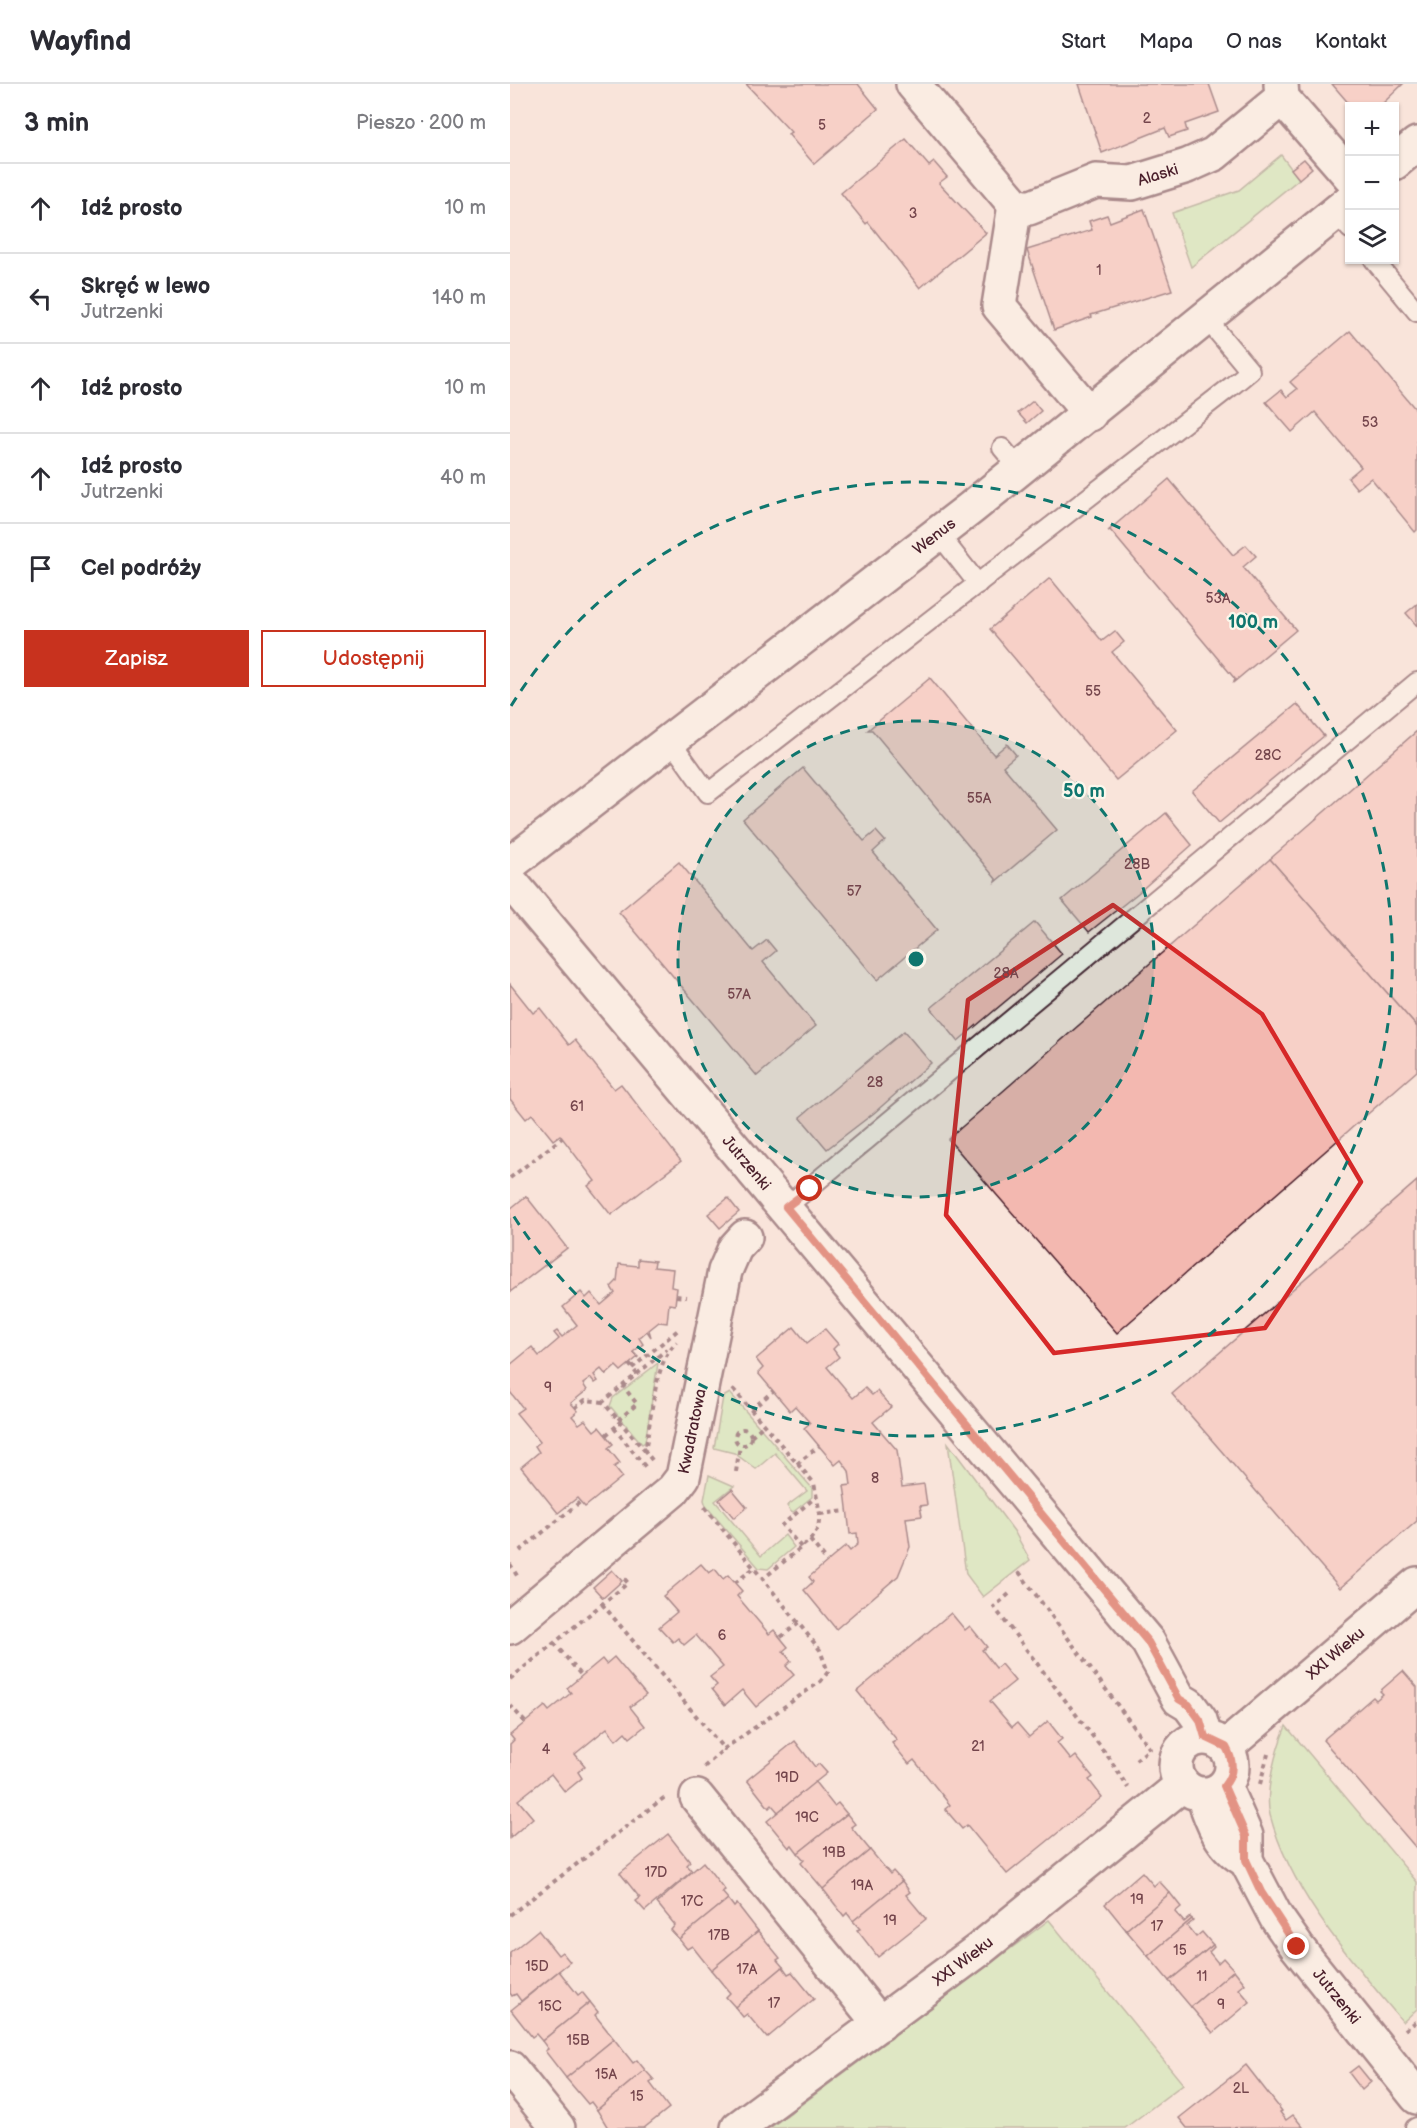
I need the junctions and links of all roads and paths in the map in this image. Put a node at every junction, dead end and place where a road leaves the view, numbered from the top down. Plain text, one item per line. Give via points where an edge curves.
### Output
1 (913, 84) edge
2 (1282, 91) edge
3 (1417, 144) edge
4 (1399, 160) edge
5 (1345, 170) edge
6 (1015, 205) junction
7 (1345, 214) edge
8 (1377, 264) edge
9 (1417, 312) edge
10 (1206, 318) junction
11 (1090, 414) junction
12 (938, 533) junction
13 (978, 584) junction
14 (1417, 682) edge
15 (670, 740) junction
16 (510, 864) edge
17 (510, 881) edge
18 (562, 1138) dead end
19 (510, 1177) edge
20 (786, 1207) junction
21 (745, 1237) dead end
22 (694, 1287) dead end
23 (676, 1296) dead end
24 (689, 1297) junction
25 (687, 1306) dead end
26 (685, 1324) dead end
27 (683, 1337) dead end
28 (668, 1349) junction
29 (637, 1374) junction
30 (729, 1384) dead end
31 (622, 1386) junction
32 (773, 1391) dead end
33 (603, 1402) junction
34 (575, 1408) dead end
35 (751, 1410) junction
36 (619, 1421) junction
37 (764, 1425) junction
38 (614, 1428) junction
39 (606, 1435) dead end
40 (751, 1436) junction
41 (741, 1445) junction
42 (819, 1446) dead end
43 (645, 1452) junction
44 (797, 1464) junction
45 (660, 1467) dead end
46 (649, 1471) dead end
47 (736, 1472) dead end
48 (817, 1496) junction
49 (699, 1500) dead end
50 (580, 1502) dead end
51 (847, 1511) dead end
52 (820, 1514) junction
53 (810, 1540) junction
54 (801, 1547) junction
55 (520, 1551) dead end
56 (827, 1561) dead end
57 (755, 1568) junction
58 (1019, 1572) dead end
59 (764, 1578) junction
60 (735, 1583) dead end
61 (1417, 1584) edge
62 (1009, 1594) dead end
63 (602, 1604) dead end
64 (799, 1623) junction
65 (510, 1627) edge
66 (781, 1638) dead end
67 (554, 1643) dead end
68 (582, 1676) dead end
69 (510, 1705) edge
70 (525, 1722) dead end
71 (1205, 1743) junction
72 (1269, 1748) dead end
73 (724, 1749) junction
74 (1134, 1761) dead end
75 (1125, 1781) dead end
76 (691, 1786) junction
77 (1203, 1789) junction
78 (1257, 1793) dead end
79 (510, 1915) edge
80 (880, 2024) junction
81 (510, 2068) edge
82 (1417, 2097) edge
83 (558, 2128) edge
84 (738, 2128) edge

1 - 6 street
2 - 5 street, Alaski
2 - 6 street, Alaski via 1231,142 1187,166 1132,183 1096,181 1029,208
3 - 4 street
6 - 11 street via 999,306
7 - 10 street, Wenus
8 - 9 lane
10 - 11 street, Wenus
10 - 13 lane via 1250,370
11 - 12 street, Wenus via 1011,459
12 - 13 lane
12 - 15 street, Wenus
13 - 15 lane via 708,793
14 - 20 lane
15 - 16 street, Wenus
17 - 20 street, Jutrzenki
18 - 19 path
20 - 71 street, Jutrzenki via 1148,1642 1179,1699 1194,1711
21 - 65 street, Kwadratowa via 735,1248 725,1271 683,1477 673,1490
22 - 24 path
23 - 24 path
24 - 25 path
26 - 29 path via 631,1366
27 - 28 path
28 - 29 path
28 - 43 path
29 - 31 path
30 - 35 path
31 - 33 path
31 - 36 path via 637,1404
32 - 35 path
33 - 34 path via 585,1400
33 - 36 path
35 - 37 path
36 - 38 path
36 - 43 path
37 - 40 path
37 - 44 path
38 - 39 path
38 - 46 path
40 - 41 path via 747,1444
40 - 41 path via 745,1428 738,1429 734,1437
41 - 47 path
42 - 44 path
43 - 45 path
44 - 48 path via 814,1483
48 - 52 path
48 - 54 path via 782,1525
49 - 57 path
50 - 55 path
51 - 52 path
52 - 53 path via 818,1529
53 - 54 path
53 - 56 path
54 - 59 path
57 - 59 path
57 - 60 path
58 - 74 path via 1150,1749
59 - 64 path
61 - 71 street, XXI Wieku
62 - 75 path via 994,1607
63 - 73 path
64 - 66 path
64 - 73 path via 820,1650 828,1672 821,1681
67 - 68 path
69 - 70 path
71 - 77 street, Jutrzenki via 1232,1762 1232,1772
71 - 77 street, Jutrzenki via 1176,1758 1175,1769
72 - 78 path
73 - 76 path
76 - 79 path
76 - 80 street
77 - 80 street, XXI Wieku
77 - 82 street, Jutrzenki via 1246,1836 1246,1860 1261,1892 1297,1947
80 - 84 street, XXI Wieku
81 - 83 street

